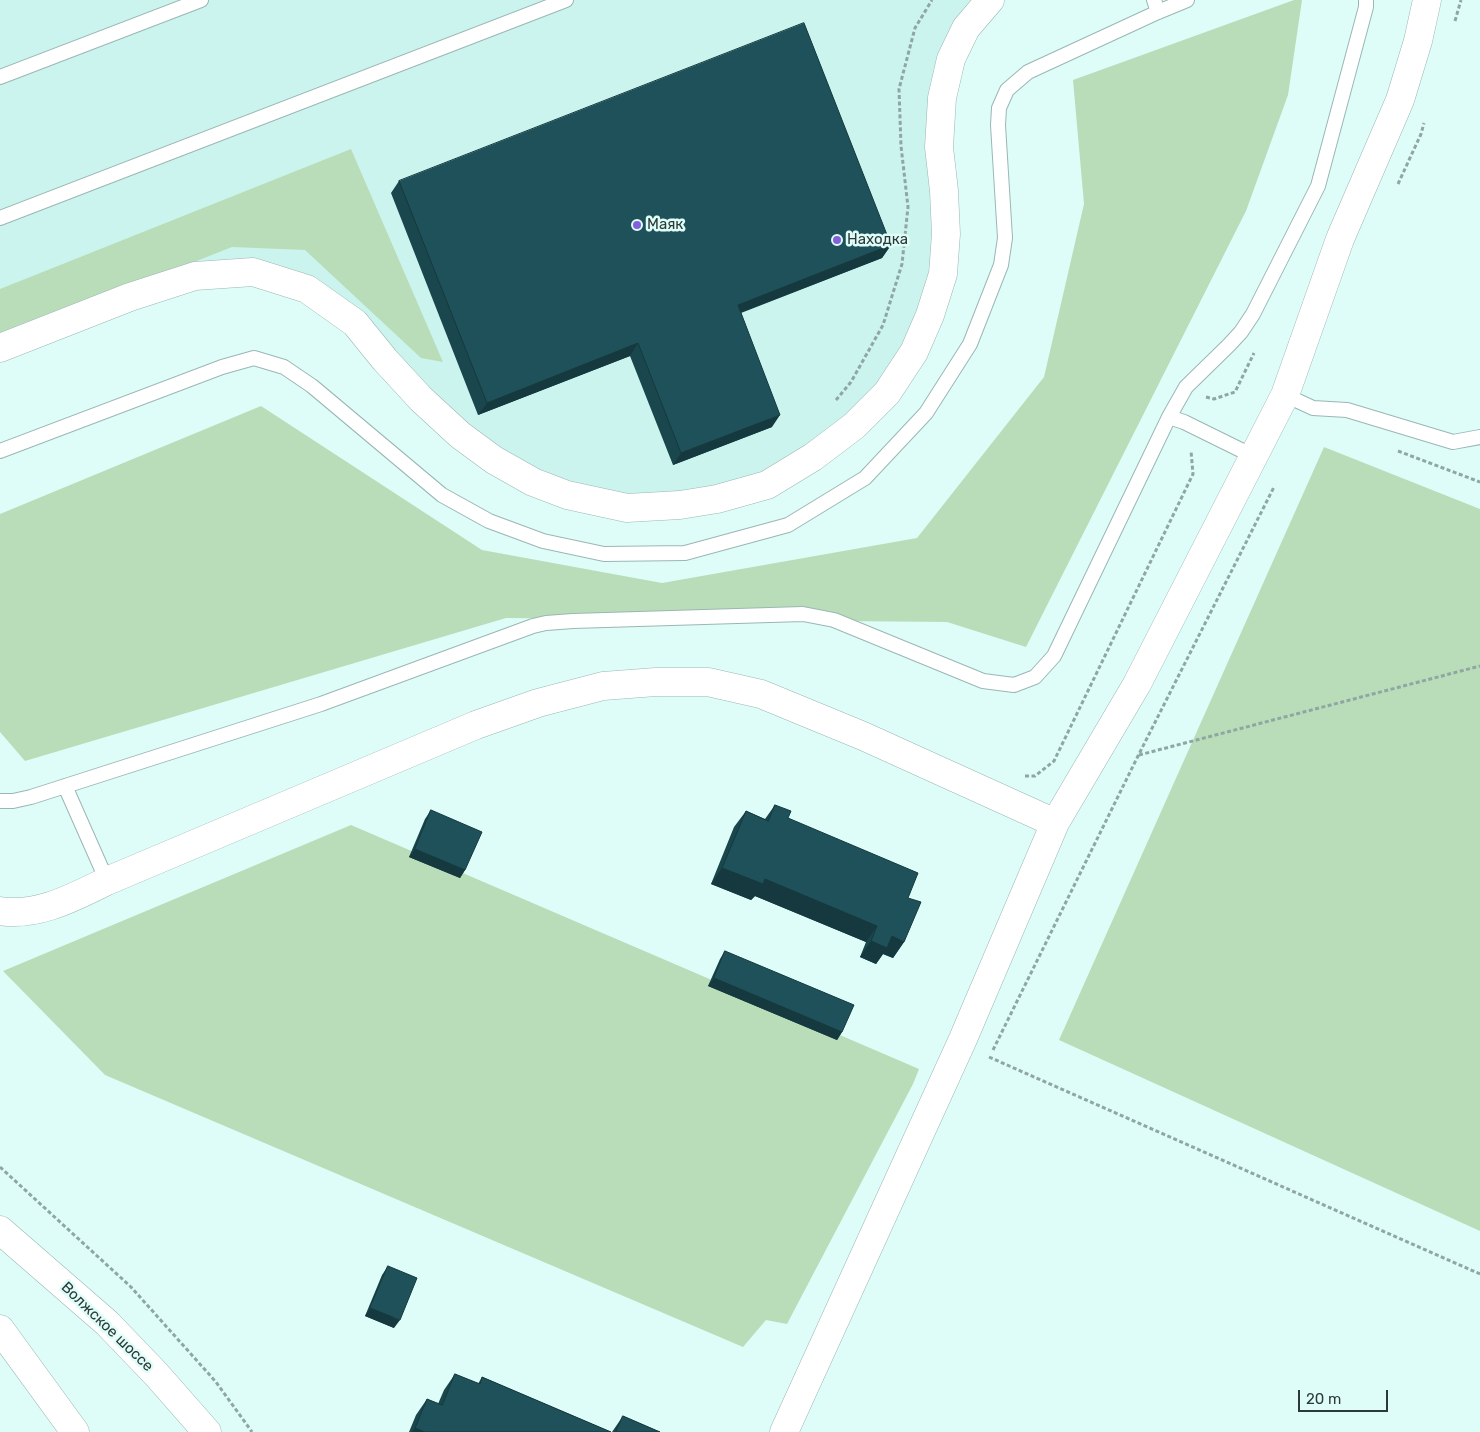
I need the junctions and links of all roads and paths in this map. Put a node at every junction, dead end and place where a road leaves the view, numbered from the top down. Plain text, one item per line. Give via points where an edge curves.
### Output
1 (200, 0) edge
2 (566, 0) edge
3 (932, 0) edge
4 (990, 0) edge
5 (1187, 0) edge
6 (1366, 0) edge
7 (1426, 0) edge
8 (1156, 6) edge
9 (0, 78) edge
10 (0, 218) edge
11 (0, 348) edge
12 (1256, 348) dead end
13 (1285, 395) junction
14 (833, 403) dead end
15 (1169, 417) junction
16 (1184, 422) junction
17 (1480, 437) edge
18 (0, 451) edge
19 (1253, 456) junction
20 (1480, 666) edge
21 (1018, 776) dead end
22 (65, 786) junction
23 (0, 801) edge
24 (1055, 823) junction
25 (107, 881) junction
26 (0, 910) edge
27 (989, 1057) junction
28 (985, 1066) dead end
29 (0, 1167) edge
30 (0, 1230) edge
31 (1480, 1274) edge
32 (0, 1329) edge
33 (57, 1406) junction
34 (75, 1432) edge
35 (94, 1432) edge
36 (207, 1432) edge
37 (252, 1432) edge
38 (784, 1432) edge

1 - 9 lane
2 - 10 lane
3 - 14 path via 914,28 898,89 908,207 902,264 883,325 851,382
4 - 11 street via 962,36 951,59 942,98 940,147 946,234 943,274 914,352 887,393 854,426 814,457 767,485 680,505 628,508 567,495 533,482 494,460 460,435 421,399 355,323 307,289 253,272 195,276 130,297
5 - 8 lane
6 - 15 lane via 1318,186 1254,314 1229,345 1186,387
7 - 13 street via 1418,41 1400,100 1340,239
8 - 18 lane via 1028,72 1007,90 999,108 998,125 1005,238 1001,265 970,344 926,413 865,478 788,525 685,553 604,554 543,541 489,521 442,495 312,386 284,367 254,358 222,367
12 - 16 path via 1235,392 1214,399 1197,396
13 - 17 lane via 1313,408 1347,410 1453,442
13 - 19 street
15 - 16 lane
15 - 22 lane via 1054,656 1035,676 1014,685 983,681 834,620 803,614 546,623 320,704
16 - 19 lane
16 - 21 path via 1177,438 1191,449 1193,474 1054,761 1035,776
19 - 24 street via 1137,684
20 - 27 path via 1138,756
22 - 23 lane via 13,802
22 - 25 lane
24 - 25 street via 761,694 708,682 656,682 603,686 521,709
24 - 38 street via 963,1039
25 - 26 street via 54,906 13,913
27 - 28 path
27 - 31 path
29 - 37 path via 131,1287 216,1382
30 - 36 street, Волжское шоссе via 107,1323
32 - 33 street
33 - 34 street
33 - 35 street

